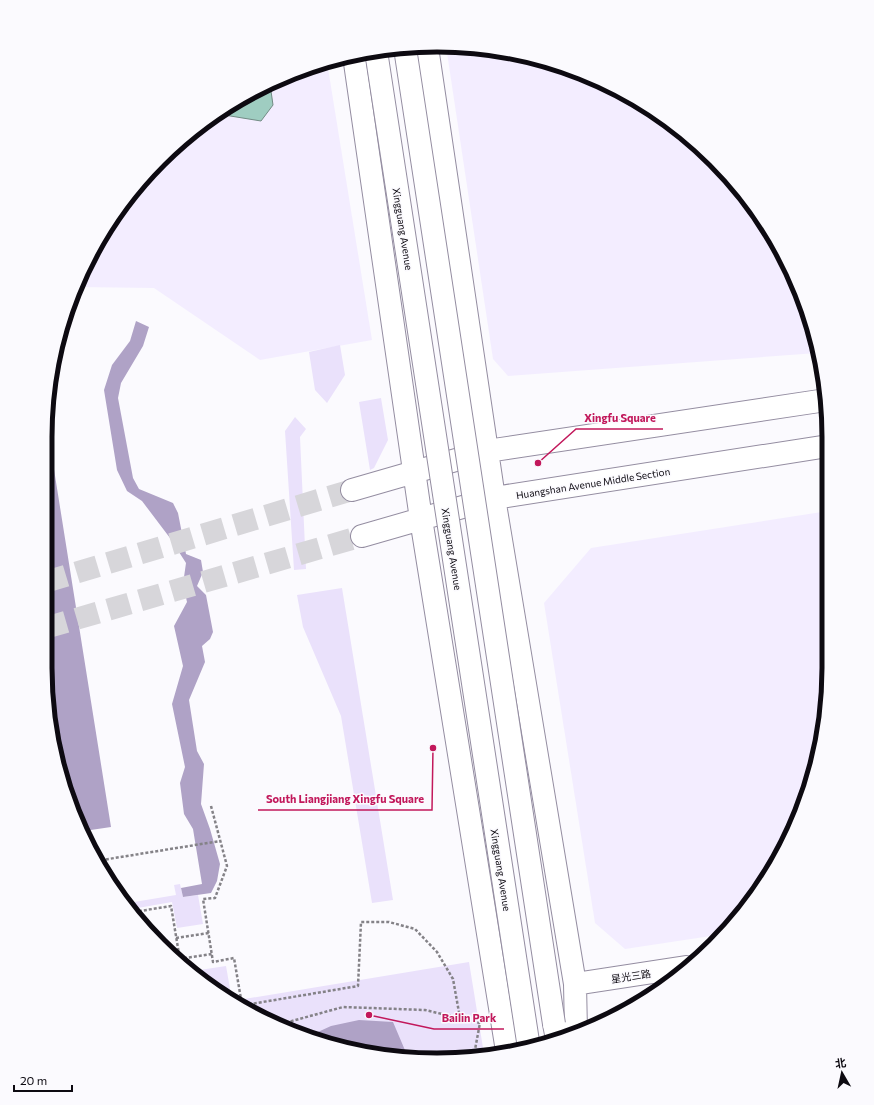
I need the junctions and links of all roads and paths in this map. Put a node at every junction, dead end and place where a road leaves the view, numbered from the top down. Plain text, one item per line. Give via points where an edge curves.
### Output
1 (428, 52) edge
2 (406, 53) edge
3 (377, 57) edge
4 (355, 61) edge
5 (820, 401) edge
6 (822, 447) edge
7 (487, 451) junction
8 (414, 472) junction
9 (352, 490) tunnel mouth
10 (494, 498) junction
11 (421, 519) junction
12 (362, 536) tunnel mouth
13 (211, 806) dead end
14 (220, 841) junction
15 (104, 860) edge
16 (139, 911) edge
17 (208, 933) junction
18 (176, 938) junction
19 (179, 953) edge
20 (212, 954) junction
21 (185, 959) edge
22 (677, 968) edge
23 (575, 984) junction
24 (239, 998) edge
25 (250, 1004) edge
26 (460, 1018) junction
27 (286, 1022) edge
28 (576, 1027) edge
29 (556, 1031) edge
30 (528, 1042) edge
31 (505, 1047) edge
32 (475, 1051) edge

1 - 7 main road
2 - 29 main road, bridge
3 - 30 main road, Xingguang Avenue, bridge
4 - 8 main road
5 - 7 main road
6 - 10 main road, Huangshan Avenue Middle Section
7 - 8 main road
7 - 10 main road
8 - 9 main road
8 - 11 main road
10 - 11 main road, Huangshan Avenue Middle Section
10 - 23 main road
11 - 12 main road, Huangshan Avenue Middle Section
11 - 31 main road
13 - 14 path
14 - 15 path
14 - 17 path via 227,866 215,898 203,899
16 - 18 path via 171,906
17 - 18 path
17 - 20 path
18 - 19 path
20 - 21 path
20 - 24 path via 213,962 234,958
22 - 23 main road, 星光三路
23 - 28 main road
25 - 26 path via 358,986 361,922 389,922 415,929 437,952 453,979
26 - 27 path via 425,1010 343,1007
26 - 32 path via 480,1023

